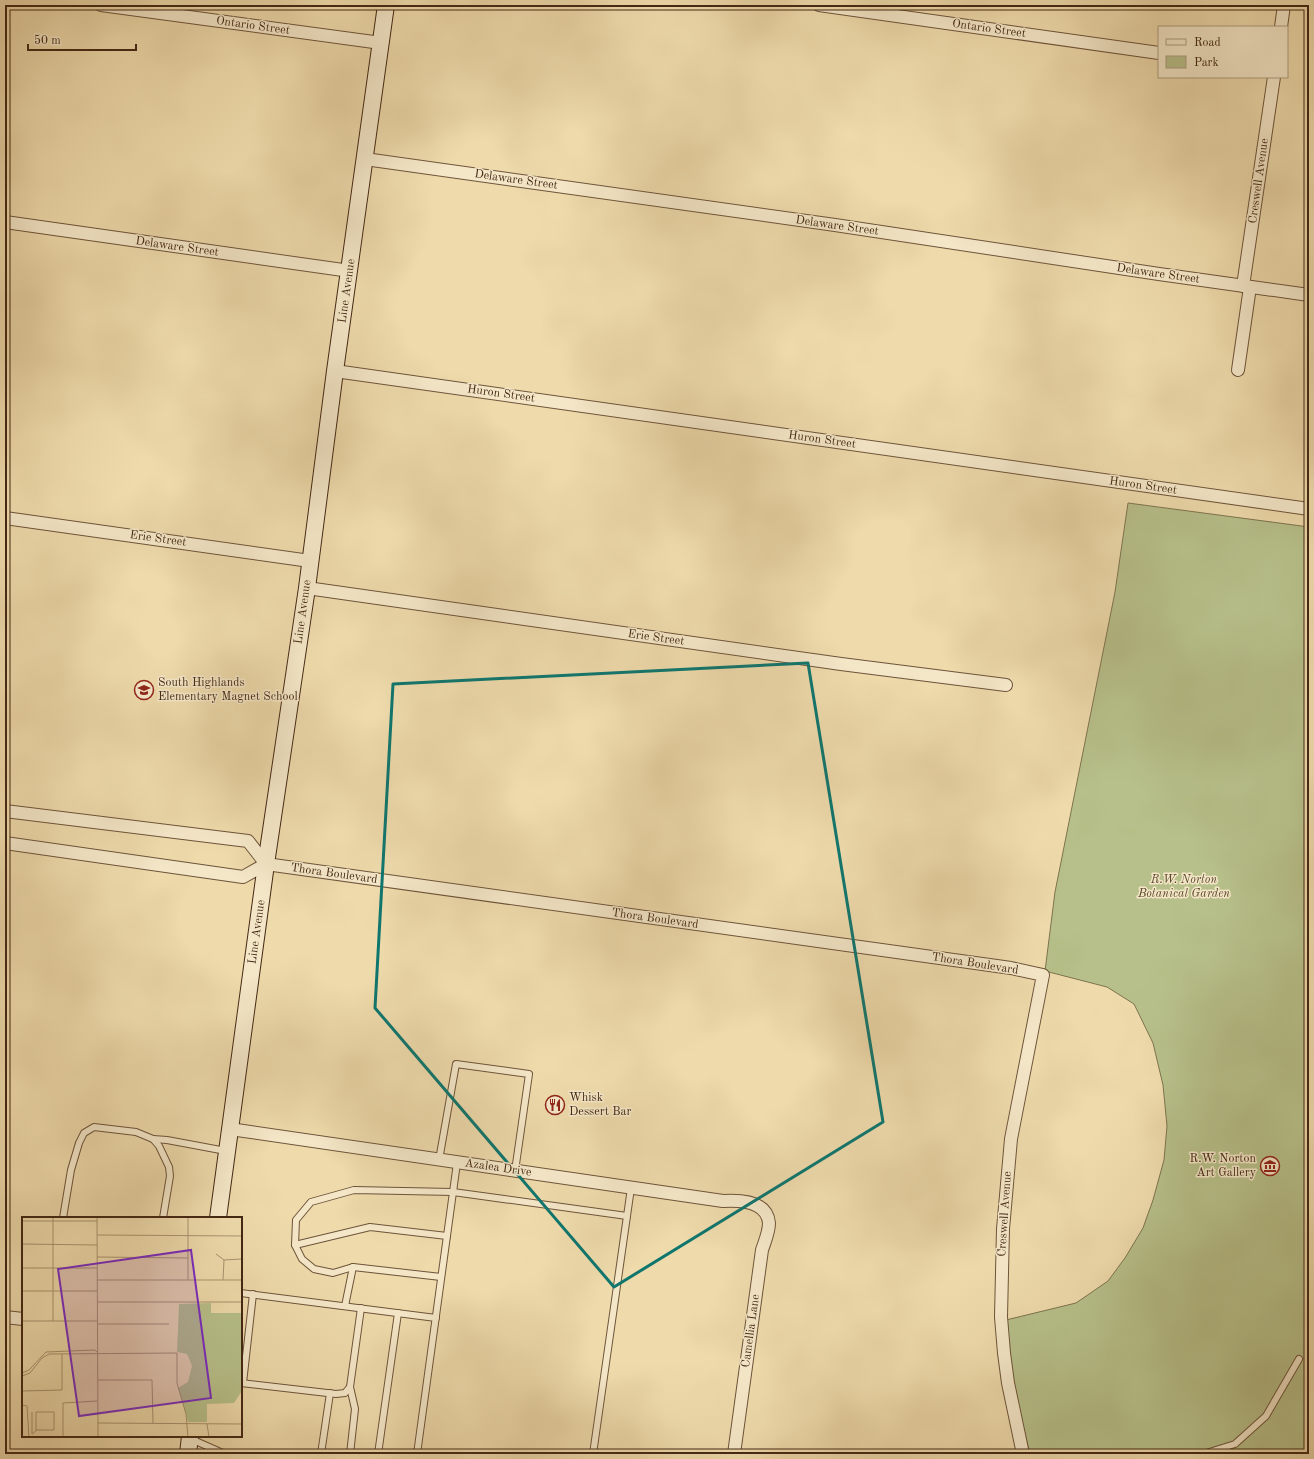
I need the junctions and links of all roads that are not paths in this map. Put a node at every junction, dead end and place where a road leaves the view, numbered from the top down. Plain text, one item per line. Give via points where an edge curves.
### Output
1 (101, 5) edge
2 (386, 5) edge
3 (819, 5) edge
4 (1284, 5) edge
5 (1281, 26) edge
6 (381, 43) junction
7 (1158, 53) edge
8 (1274, 78) edge
9 (365, 159) junction
10 (5, 222) edge
11 (350, 271) junction
12 (1247, 286) junction
13 (1309, 296) edge
14 (1238, 370) dead end
15 (335, 371) junction
16 (1309, 509) edge
17 (5, 518) edge
18 (310, 561) junction
19 (307, 588) junction
20 (1006, 685) dead end
21 (5, 811) edge
22 (5, 843) edge
23 (266, 864) junction
24 (1043, 975) joint
25 (230, 1130) junction
26 (153, 1139) junction
27 (227, 1151) junction
28 (439, 1160) junction
29 (458, 1163) junction
30 (515, 1171) junction
31 (631, 1188) junction
32 (453, 1192) junction
33 (763, 1210) joint
34 (627, 1216) junction
35 (63, 1217) edge
36 (164, 1217) edge
37 (218, 1217) edge
38 (447, 1236) junction
39 (294, 1246) junction
40 (352, 1267) junction
41 (441, 1277) junction
42 (242, 1292) edge
43 (254, 1294) junction
44 (345, 1306) junction
45 (361, 1308) junction
46 (398, 1313) junction
47 (5, 1317) edge
48 (436, 1318) junction
49 (22, 1319) edge
50 (244, 1346) edge
51 (1299, 1359) dead end
52 (242, 1383) edge
53 (350, 1387) junction
54 (330, 1393) junction
55 (190, 1437) edge
56 (188, 1454) edge
57 (225, 1454) edge
58 (321, 1454) edge
59 (350, 1454) edge
60 (378, 1454) edge
61 (417, 1454) edge
62 (593, 1454) edge
63 (734, 1454) edge
64 (1023, 1454) edge
65 (1203, 1454) edge

1 - 6 street, Ontario Street
2 - 6 main road, Line Avenue
3 - 7 street, Ontario Street
4 - 5 street
6 - 9 main road, Line Avenue
8 - 12 street, Creswell Avenue
9 - 11 main road, Line Avenue
9 - 12 street, Delaware Street
10 - 11 street, Delaware Street
11 - 15 main road, Line Avenue
12 - 13 street, Delaware Street
12 - 14 street, Creswell Avenue
15 - 16 street, Huron Street
15 - 18 main road, Line Avenue
17 - 18 street, Erie Street
18 - 19 main road, Line Avenue
19 - 20 street, Erie Street
19 - 23 main road, Line Avenue
21 - 23 street via 248,841
22 - 23 street via 243,877
23 - 24 street, Thora Boulevard via 1011,968
23 - 25 main road, Line Avenue
24 - 64 street, Creswell Avenue via 1012,1139 1003,1229 1001,1317 1008,1384
25 - 27 main road, Line Avenue
25 - 28 street, Azalea Drive
26 - 27 lane
26 - 35 lane via 136,1132 94,1127 84,1133 71,1170
26 - 36 lane via 169,1168
27 - 37 main road, Line Avenue
28 - 29 street, Azalea Drive
28 - 30 lane via 456,1064 530,1074
29 - 30 street, Azalea Drive
29 - 32 lane
30 - 31 street, Azalea Drive
31 - 33 street, Azalea Drive via 723,1201 740,1200 751,1202
31 - 34 lane
32 - 34 lane
32 - 38 lane
32 - 39 lane via 354,1190 311,1202 296,1220
33 - 63 street, Camellia Lane via 769,1222 768,1234 762,1250
34 - 62 lane
38 - 39 lane via 370,1227
38 - 41 lane
39 - 40 lane via 302,1259 314,1269 333,1273
40 - 41 lane
40 - 44 lane
41 - 48 lane
42 - 43 lane
43 - 44 lane
43 - 50 lane
44 - 45 lane
45 - 46 lane
45 - 53 lane
46 - 48 lane
46 - 60 lane
47 - 49 street
48 - 61 lane
50 - 52 lane
51 - 65 lane via 1266,1416 1235,1444
52 - 54 lane
53 - 54 lane via 345,1393
53 - 59 lane via 355,1409
54 - 58 lane
55 - 56 main road
55 - 57 lane

